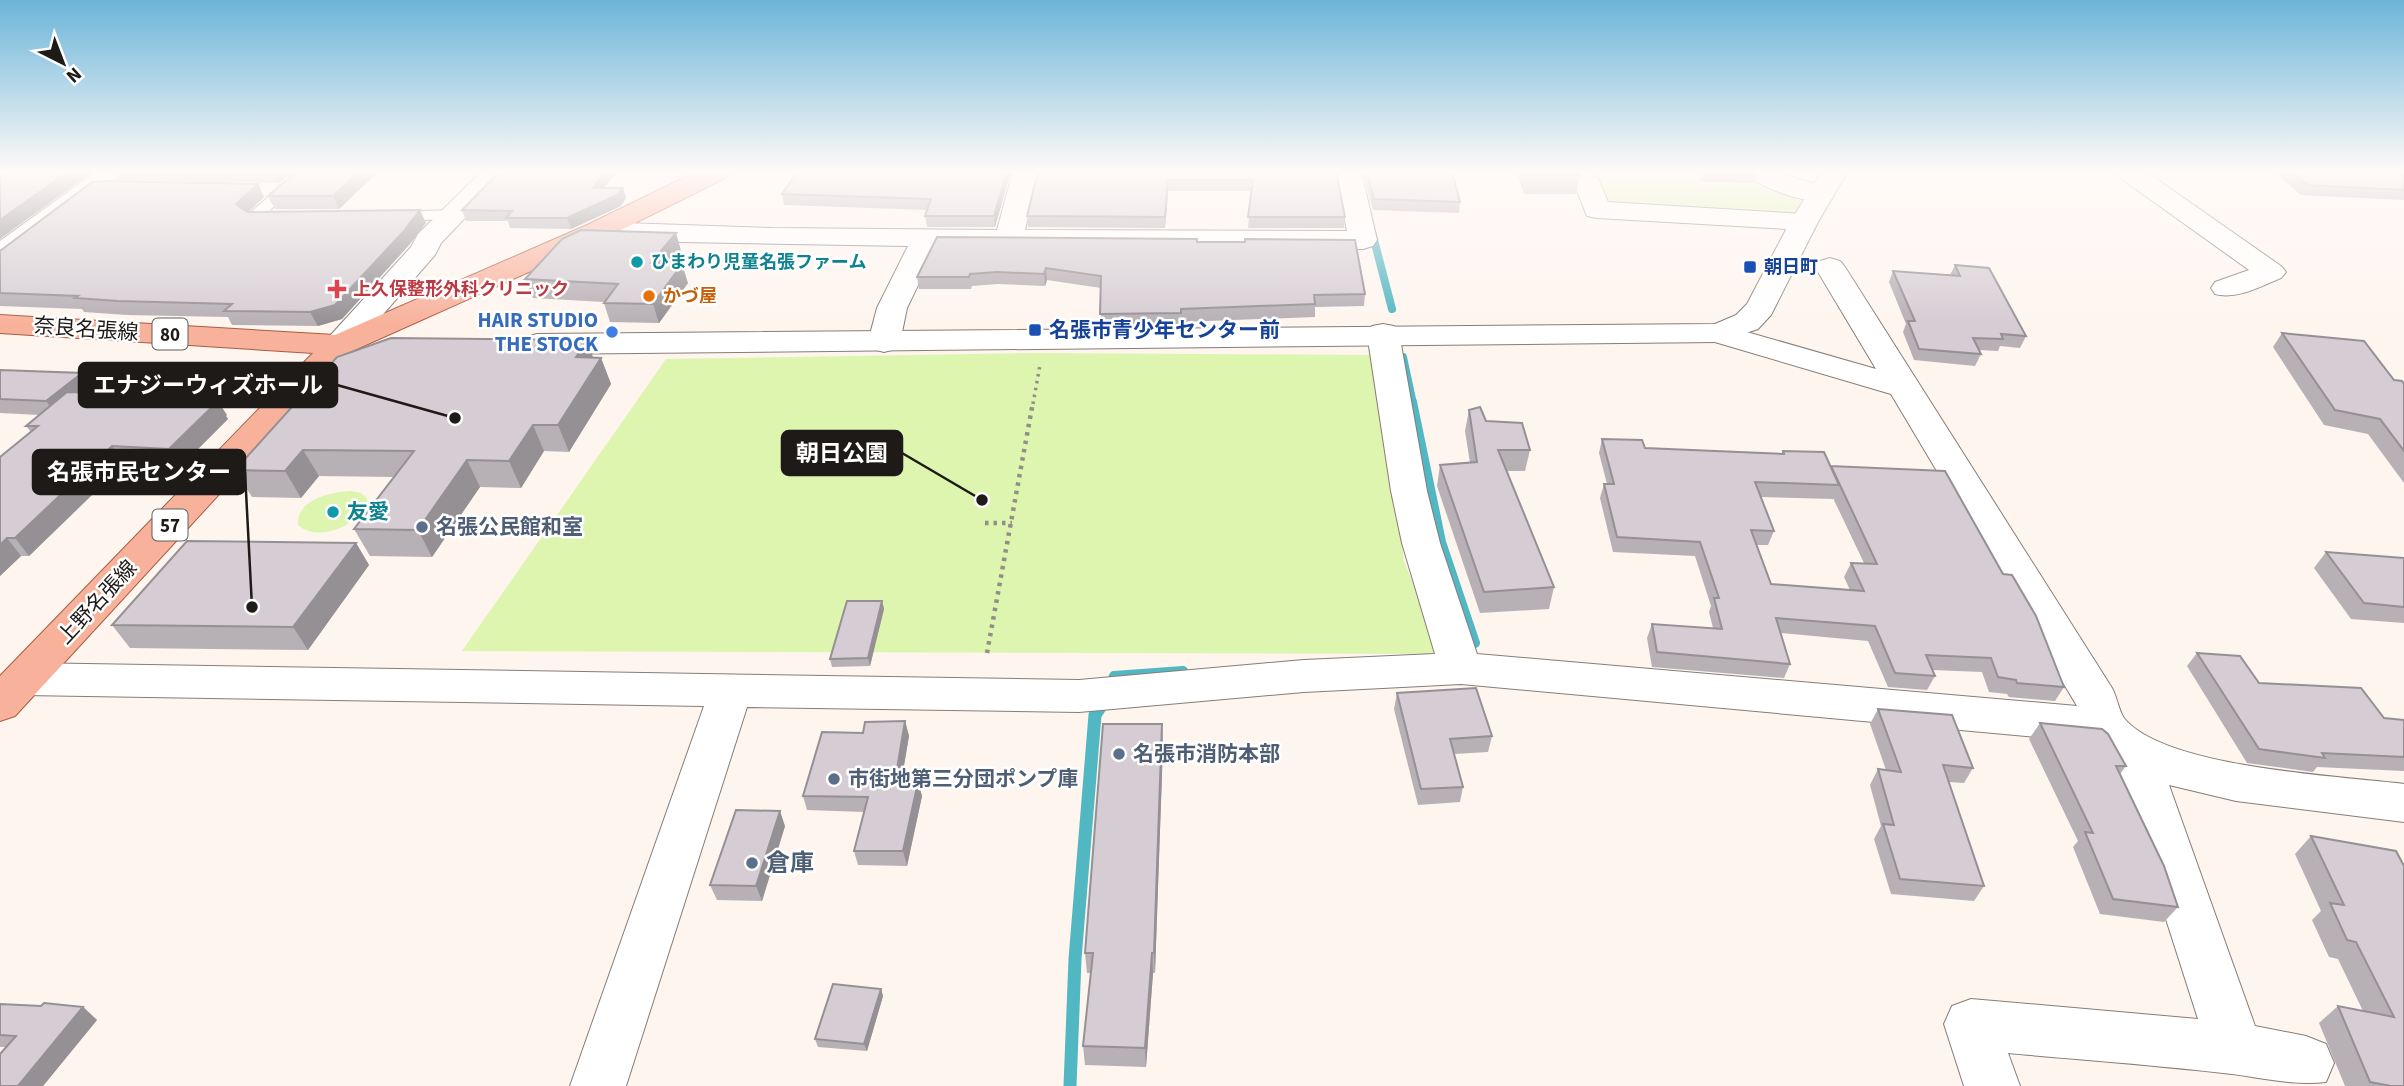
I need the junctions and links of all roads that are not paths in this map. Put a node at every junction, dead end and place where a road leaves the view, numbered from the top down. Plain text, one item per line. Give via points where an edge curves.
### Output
1 (48, 222) edge
2 (446, 222) edge
3 (617, 222) edge
4 (1013, 222) edge
5 (1359, 222) edge
6 (1798, 222) edge
7 (1804, 222) joint
8 (2200, 222) edge
9 (597, 232) junction
10 (927, 237) junction
11 (1009, 237) junction
12 (0, 255) edge
13 (1830, 267) dead end
14 (2226, 288) dead end
15 (0, 324) edge
16 (1383, 333) junction
17 (1718, 333) junction
18 (884, 342) junction
19 (409, 344) edge
20 (507, 344) edge
21 (339, 345) junction
22 (1903, 387) junction
23 (1457, 656) junction
24 (731, 690) junction
25 (9, 691) edge
26 (2119, 738) junction
27 (2404, 803) edge
28 (2235, 1048) junction
29 (2306, 1063) dead end
30 (598, 1086) edge
31 (1993, 1086) edge

1 - 12 street
2 - 21 street
3 - 9 main road, 上野名張線 / 57
4 - 11 street
5 - 11 street via 1363,240
6 - 7 street
7 - 17 street via 1760,308 1747,322
8 - 14 street via 2271,272
9 - 10 street
9 - 21 main road, 上野名張線 / 57
10 - 11 street
10 - 18 street via 892,308
13 - 22 street
15 - 21 main road, 奈良名張線 / 80
16 - 17 street
16 - 18 street
16 - 23 street via 1412,504
17 - 22 street
18 - 20 street
19 - 21 street
21 - 25 main road, 上野名張線 / 57
22 - 26 street
23 - 24 street via 1105,694
23 - 26 street
24 - 25 street
24 - 30 street
26 - 27 street via 2179,771
26 - 28 street
28 - 29 street
28 - 31 street via 1971,1024

